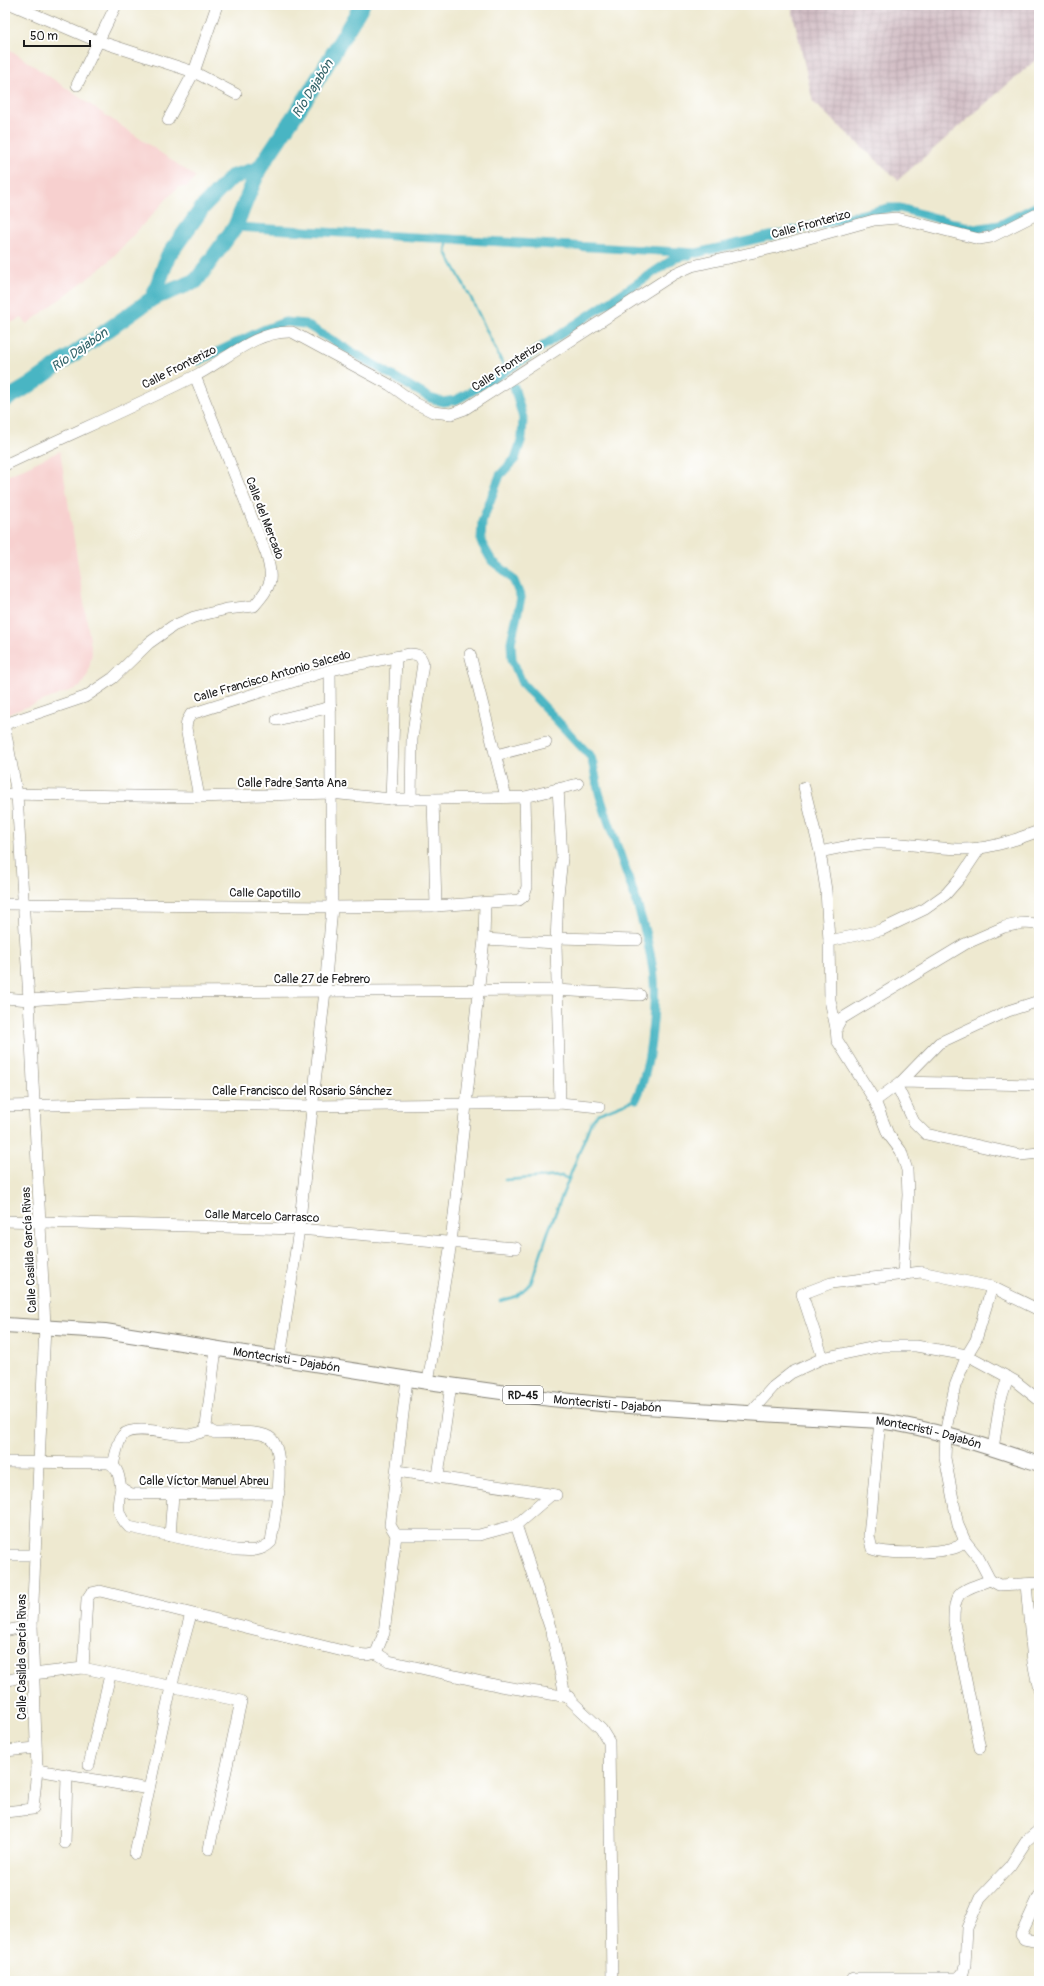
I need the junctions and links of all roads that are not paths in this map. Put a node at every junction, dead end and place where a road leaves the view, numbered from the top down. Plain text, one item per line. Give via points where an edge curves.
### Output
1 (13, 5) edge
2 (116, 5) edge
3 (216, 5) edge
4 (99, 41) junction
5 (194, 72) junction
6 (77, 85) dead end
7 (236, 94) dead end
8 (168, 120) dead end
9 (1039, 213) edge
10 (195, 376) junction
11 (5, 465) edge
12 (470, 654) dead end
13 (396, 657) junction
14 (330, 670) junction
15 (331, 707) junction
16 (277, 720) dead end
17 (5, 724) edge
18 (5, 730) edge
19 (546, 742) dead end
20 (496, 755) junction
21 (578, 784) dead end
22 (558, 788) junction
23 (804, 788) dead end
24 (330, 793) junction
25 (5, 794) edge
26 (16, 794) junction
27 (525, 796) junction
28 (199, 797) junction
29 (506, 797) junction
30 (391, 799) junction
31 (411, 800) junction
32 (433, 800) junction
33 (1039, 832) edge
34 (980, 848) junction
35 (820, 852) junction
36 (485, 903) junction
37 (5, 904) edge
38 (23, 904) junction
39 (436, 906) junction
40 (332, 907) junction
41 (1039, 924) edge
42 (484, 939) junction
43 (637, 940) dead end
44 (556, 941) junction
45 (829, 941) junction
46 (556, 990) junction
47 (325, 991) junction
48 (477, 992) junction
49 (640, 995) dead end
50 (5, 998) edge
51 (29, 1000) junction
52 (1039, 1001) edge
53 (836, 1028) junction
54 (899, 1084) junction
55 (1039, 1085) edge
56 (876, 1101) junction
57 (560, 1103) junction
58 (467, 1105) junction
59 (5, 1106) edge
60 (34, 1106) junction
61 (312, 1106) junction
62 (599, 1107) dead end
63 (1039, 1153) edge
64 (5, 1221) edge
65 (41, 1222) junction
66 (299, 1229) junction
67 (451, 1243) junction
68 (516, 1248) dead end
69 (903, 1275) junction
70 (992, 1287) junction
71 (1039, 1310) edge
72 (5, 1325) edge
73 (45, 1326) junction
74 (216, 1349) junction
75 (967, 1356) junction
76 (280, 1358) junction
77 (824, 1358) junction
78 (1008, 1377) junction
79 (408, 1379) junction
80 (428, 1382) junction
81 (451, 1385) junction
82 (1039, 1400) edge
83 (751, 1412) junction
84 (880, 1421) junction
85 (208, 1430) junction
86 (946, 1434) junction
87 (993, 1449) junction
88 (5, 1462) edge
89 (39, 1462) junction
90 (1039, 1464) edge
91 (113, 1465) junction
92 (397, 1471) junction
93 (438, 1476) junction
94 (121, 1488) junction
95 (278, 1493) junction
96 (173, 1494) junction
97 (516, 1525) junction
98 (396, 1535) junction
99 (170, 1536) junction
100 (965, 1541) junction
101 (36, 1554) junction
102 (5, 1555) edge
103 (990, 1580) junction
104 (1039, 1583) edge
105 (1026, 1584) junction
106 (191, 1614) junction
107 (32, 1625) junction
108 (5, 1631) edge
109 (376, 1653) junction
110 (83, 1668) junction
111 (33, 1674) junction
112 (110, 1675) junction
113 (5, 1681) edge
114 (171, 1687) junction
115 (1039, 1690) edge
116 (569, 1697) junction
117 (36, 1748) junction
118 (980, 1748) dead end
119 (5, 1751) edge
120 (89, 1765) dead end
121 (37, 1770) junction
122 (67, 1776) junction
123 (150, 1789) junction
124 (5, 1812) edge
125 (1039, 1830) edge
126 (65, 1843) dead end
127 (209, 1848) dead end
128 (135, 1854) dead end
129 (1039, 1896) edge
130 (1039, 1942) edge
131 (853, 1978) dead end
132 (612, 1981) edge

1 - 4 street
2 - 4 street
3 - 5 street
4 - 5 street
4 - 6 street
5 - 7 street
5 - 8 street
9 - 10 street, Calle Fronterizo via 991,237 979,239 897,218 874,220 773,248 692,266 674,274 465,409 451,414 433,412 415,403 390,385 292,332 280,332 258,339
10 - 11 street, Calle Fronterizo
10 - 17 street, Calle del Mercado via 266,553 272,572 269,588 254,606 194,617 173,626 149,643 113,678 85,697
12 - 20 street
13 - 14 street, Calle Francisco Antonio Salcedo
13 - 30 street
13 - 31 street, Calle Francisco Antonio Salcedo via 417,654 423,664 412,739
14 - 15 street
14 - 28 street, Calle Francisco Antonio Salcedo via 191,714 186,728
15 - 16 street
15 - 24 street
18 - 26 street, Calle Casilda García Rivas
19 - 20 street
20 - 29 street
21 - 22 street, Calle Padre Santa Ana
22 - 27 street, Calle Padre Santa Ana
22 - 44 street via 562,858
23 - 35 street
24 - 28 street, Calle Padre Santa Ana
24 - 30 street, Calle Padre Santa Ana
24 - 40 street
25 - 26 street, Calle Padre Santa Ana
26 - 28 street, Calle Padre Santa Ana
26 - 38 street, Calle Casilda García Rivas
27 - 29 street, Calle Padre Santa Ana
27 - 36 street, Calle Capotillo via 528,887 519,900
29 - 32 street, Calle Padre Santa Ana
30 - 31 street, Calle Padre Santa Ana
31 - 32 street, Calle Padre Santa Ana
32 - 39 street
33 - 34 street
34 - 35 street via 876,843
34 - 45 street via 946,894 925,909 881,930
35 - 45 street via 826,890
36 - 39 street, Calle Capotillo
36 - 42 street
37 - 38 street, Calle Capotillo
38 - 40 street, Calle Capotillo
38 - 51 street, Calle Casilda García Rivas
39 - 40 street, Calle Capotillo
40 - 47 street
41 - 53 street via 1023,923 1004,927 965,944 841,1019
42 - 44 street
42 - 48 street
43 - 44 street
44 - 46 street
45 - 53 street via 830,1000
46 - 48 street, Calle 27 de Febrero
46 - 49 street, Calle 27 de Febrero
46 - 57 street
47 - 48 street, Calle 27 de Febrero
47 - 51 street, Calle 27 de Febrero via 142,992
47 - 61 street
48 - 58 street
50 - 51 street, Calle 27 de Febrero
51 - 60 street, Calle Casilda García Rivas
52 - 54 street via 1008,1011 940,1043
53 - 56 street via 837,1040
54 - 55 street
54 - 56 street
54 - 63 street via 914,1122 926,1134 1020,1155
56 - 69 street via 888,1134 901,1151 907,1170
57 - 58 street, Calle Francisco del Rosario Sánchez
57 - 62 street, Calle Francisco del Rosario Sánchez
58 - 61 street, Calle Francisco del Rosario Sánchez
58 - 67 street
59 - 60 street, Calle Francisco del Rosario Sánchez
60 - 61 street, Calle Francisco del Rosario Sánchez via 145,1103
60 - 65 street, Calle Casilda García Rivas
61 - 66 street
64 - 65 street, Calle Marcelo Carrasco
65 - 66 street, Calle Marcelo Carrasco
65 - 73 street, Calle Casilda García Rivas
66 - 67 street, Calle Marcelo Carrasco
66 - 76 street
67 - 68 street, Calle Marcelo Carrasco
67 - 80 street
69 - 70 street via 921,1272
69 - 77 street via 831,1283 802,1294
70 - 71 street
70 - 75 street via 976,1340
72 - 73 main road, Montecristi - Dajabón / RD-45
73 - 74 main road, Montecristi - Dajabón / RD-45 via 105,1331
73 - 89 street, Calle Casilda García Rivas
74 - 76 main road, Montecristi - Dajabón / RD-45
74 - 85 street via 206,1421
75 - 77 street via 916,1346 881,1346
75 - 78 street
75 - 86 street via 955,1386
76 - 79 main road, Montecristi - Dajabón / RD-45
77 - 83 street via 790,1373 773,1387
78 - 82 street
78 - 87 street via 1000,1402
79 - 80 main road, Montecristi - Dajabón / RD-45
79 - 92 street
80 - 81 main road, Montecristi - Dajabón / RD-45
81 - 83 main road, Montecristi - Dajabón / RD-45 via 609,1405
81 - 93 street
83 - 84 main road, Montecristi - Dajabón / RD-45
84 - 86 main road, Montecristi - Dajabón / RD-45 via 913,1425
84 - 100 street via 869,1536 872,1549 881,1552 932,1551 958,1546
85 - 91 street via 188,1435 132,1430 126,1432 121,1437
85 - 95 street via 215,1433 261,1434 270,1438 277,1446
86 - 87 main road, Montecristi - Dajabón / RD-45
86 - 100 street via 947,1465 958,1525
87 - 90 main road, Montecristi - Dajabón / RD-45
88 - 89 street
89 - 91 street
89 - 101 street, Calle Casilda García Rivas
91 - 94 street via 118,1471
92 - 93 street
92 - 98 street via 390,1525
93 - 97 street via 555,1495
94 - 96 street, Calle Víctor Manuel Abreu via 131,1494
94 - 99 street via 118,1502 121,1519 129,1527
95 - 96 street, Calle Víctor Manuel Abreu
95 - 99 street via 272,1542 266,1547 254,1551 236,1550
96 - 99 street
97 - 98 street via 479,1535
97 - 116 street via 552,1632 565,1695
98 - 109 street via 384,1633
100 - 103 street via 978,1557
101 - 102 street
101 - 107 street, Calle Casilda García Rivas
103 - 105 street via 999,1585
103 - 118 street via 963,1590 956,1598 954,1608 954,1623
104 - 105 street
105 - 115 street via 1033,1662
106 - 109 street via 356,1654
106 - 110 street via 100,1591 91,1593 87,1599
106 - 114 street
107 - 108 street
107 - 111 street, Calle Casilda García Rivas
109 - 116 street via 389,1661 500,1686
110 - 111 street
110 - 112 street
111 - 113 street
111 - 117 street, Calle Casilda García Rivas
112 - 114 street
112 - 120 street
114 - 123 street
114 - 127 street via 241,1701
116 - 132 street via 571,1702 601,1729 609,1742
117 - 119 street
117 - 121 street, Calle Casilda García Rivas
121 - 122 street
121 - 124 street, Calle Casilda García Rivas via 33,1809
122 - 123 street
122 - 126 street
123 - 128 street
125 - 131 street via 1027,1840 1010,1866 980,1898 966,1928 965,1965 963,1973 958,1978
129 - 130 street via 1021,1935 1024,1939

